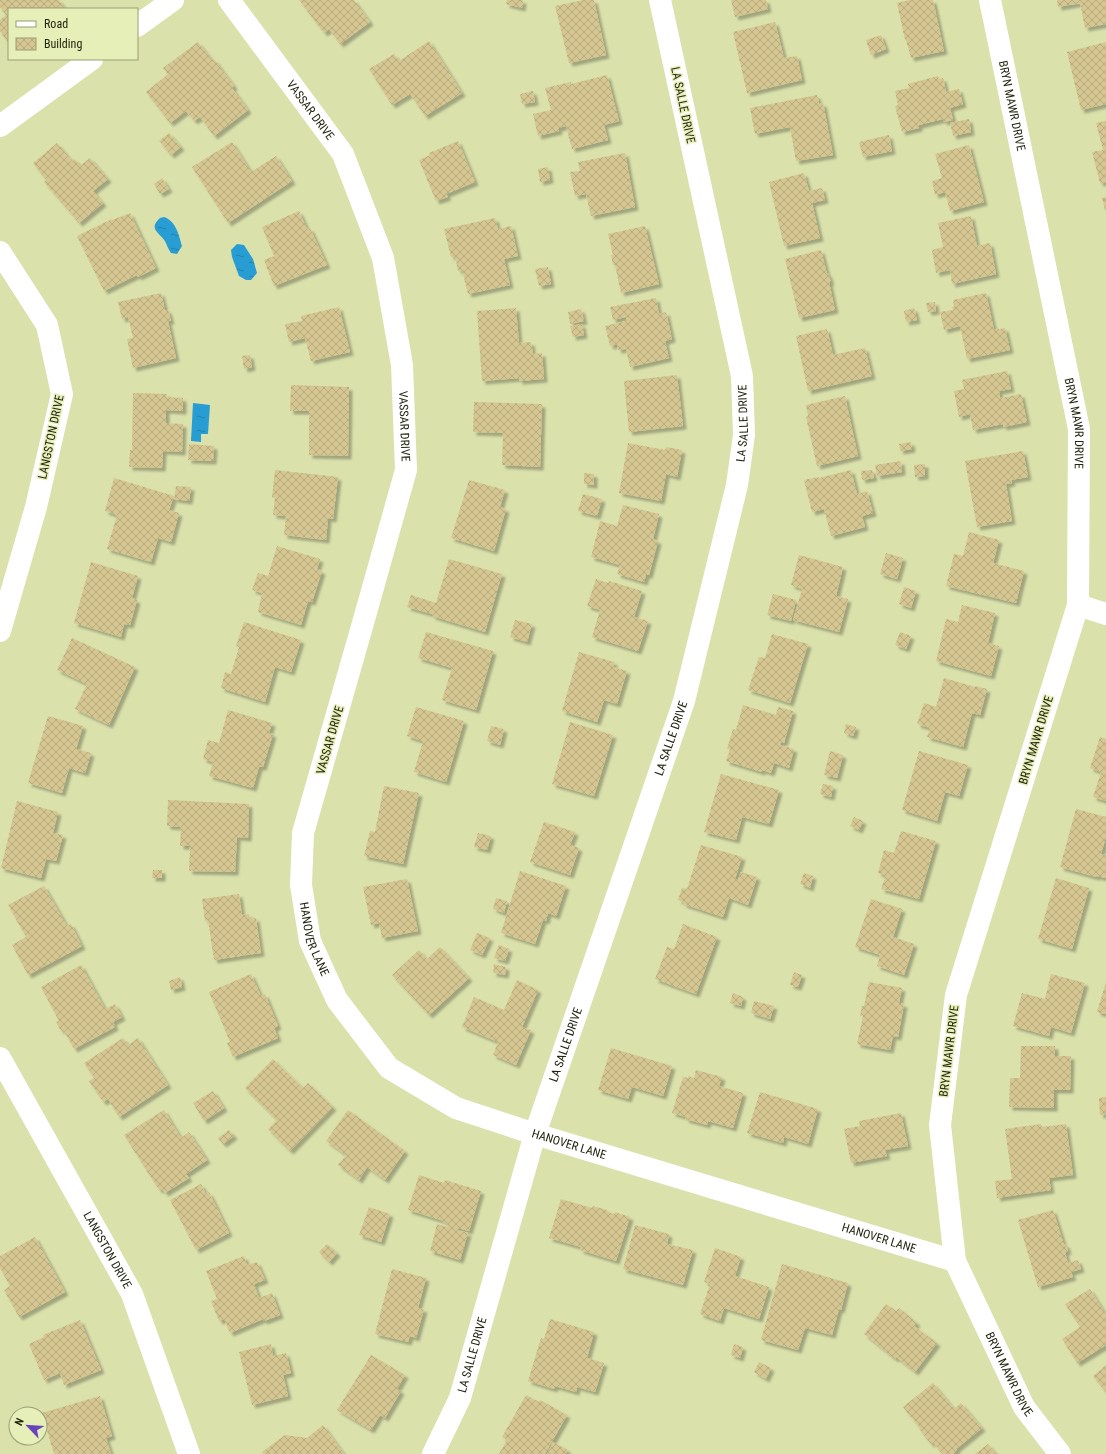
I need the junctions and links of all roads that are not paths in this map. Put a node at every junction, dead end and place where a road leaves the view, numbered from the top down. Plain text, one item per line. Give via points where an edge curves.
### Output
1 (173, 0) edge
2 (229, 0) edge
3 (660, 0) edge
4 (990, 0) edge
5 (138, 25) edge
6 (91, 60) edge
7 (0, 126) edge
8 (0, 252) edge
9 (1078, 605) junction
10 (1106, 614) edge
11 (0, 631) edge
12 (301, 885) joint
13 (0, 1058) edge
14 (535, 1134) junction
15 (955, 1261) junction
16 (189, 1454) edge
17 (432, 1454) edge
18 (1060, 1454) edge

1 - 5 street
2 - 12 street, VASSAR DRIVE via 342,154 383,258 402,365 406,470 303,833
3 - 14 street, LA SALLE DRIVE via 742,376 744,435 737,485 684,701
4 - 9 street, BRYN MAWR DRIVE via 1079,429
6 - 7 street
8 - 11 street, LANGSTON DRIVE via 47,325 62,394 36,506
9 - 10 street
9 - 15 street, BRYN MAWR DRIVE via 956,995 940,1125
12 - 14 street, HANOVER LANE via 310,941 337,1000 389,1068 456,1108
13 - 16 street, LANGSTON DRIVE via 132,1294
14 - 15 street, HANOVER LANE
14 - 17 street, LA SALLE DRIVE via 460,1398
15 - 18 street, BRYN MAWR DRIVE via 1024,1407

